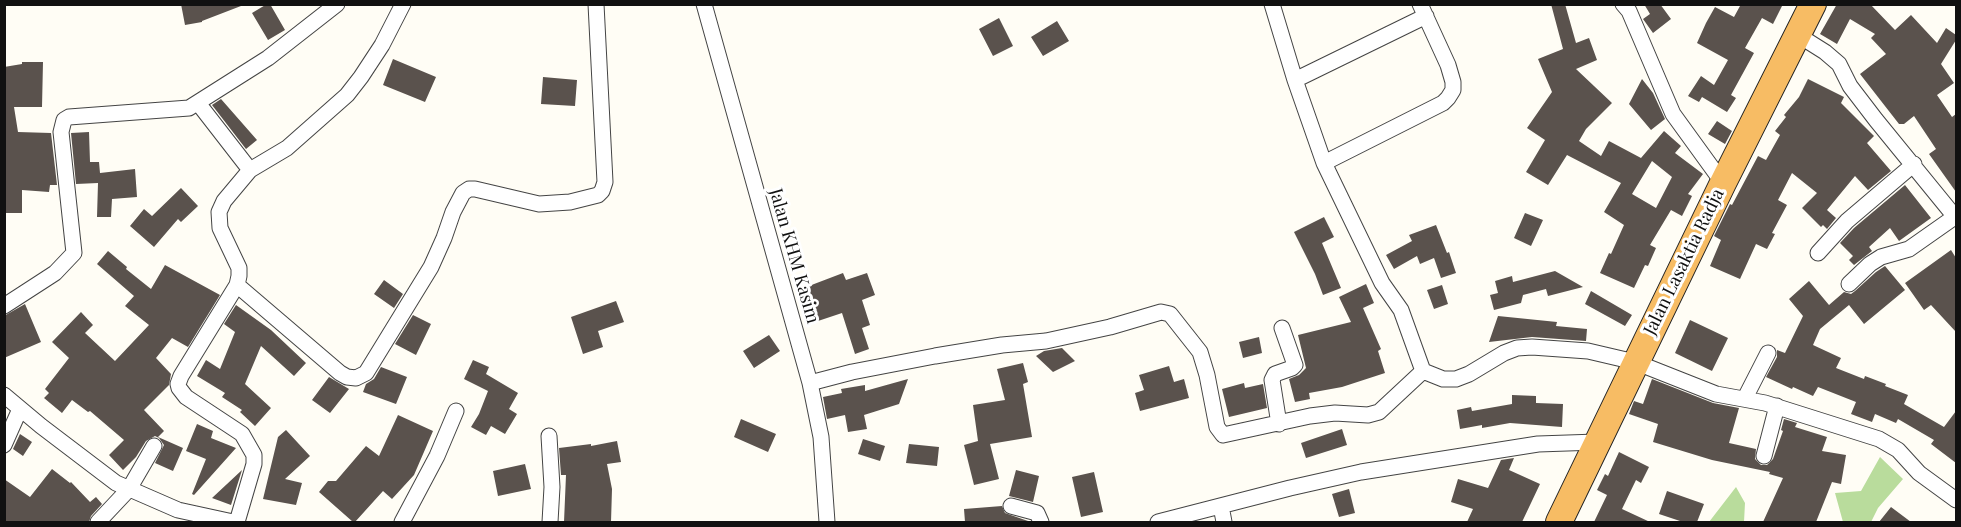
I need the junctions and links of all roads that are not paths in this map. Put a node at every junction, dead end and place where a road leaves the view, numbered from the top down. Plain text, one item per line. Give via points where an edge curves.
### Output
1 (337, 4) edge
2 (404, 4) edge
3 (596, 4) edge
4 (704, 4) edge
5 (1272, 4) edge
6 (1623, 4) edge
7 (1814, 4) edge
8 (1423, 10) edge
9 (1797, 35) junction
10 (1295, 80) junction
11 (198, 103) junction
12 (1324, 163) junction
13 (1914, 164) junction
14 (250, 170) junction
15 (1723, 183) junction
16 (1956, 217) edge
17 (1818, 253) dead end
18 (1849, 284) dead end
19 (237, 285) junction
20 (4, 306) edge
21 (1282, 328) dead end
22 (1768, 353) dead end
23 (1635, 362) junction
24 (1423, 371) junction
25 (810, 383) junction
26 (4, 395) edge
27 (1745, 399) junction
28 (1777, 406) junction
29 (20, 409) junction
30 (456, 411) dead end
31 (1279, 424) junction
32 (549, 436) dead end
33 (1598, 442) junction
34 (4, 445) edge
35 (154, 446) dead end
36 (1764, 456) dead end
37 (129, 489) junction
38 (1956, 500) edge
39 (1011, 506) dead end
40 (1221, 506) junction
41 (98, 522) edge
42 (235, 522) edge
43 (402, 522) edge
44 (550, 522) edge
45 (827, 522) edge
46 (1041, 522) edge
47 (1158, 522) edge
48 (1224, 522) edge
49 (1559, 522) edge

1 - 11 street via 268,58
2 - 14 street via 382,45 347,95 286,148
3 - 19 street via 605,182 598,195 546,204 475,189 463,193 425,276 366,373 356,378 340,373
4 - 25 street, Jalan KHM Kasim
5 - 10 street
6 - 15 street via 1673,114
7 - 9 highway, Jalan Lasaktia Radja
8 - 10 street
8 - 12 street via 1453,82 1448,98
9 - 13 street via 1835,60 1875,120
9 - 15 highway, Jalan Lasaktia Radja
10 - 12 street
11 - 14 street
11 - 20 street via 189,108 64,120 61,132 74,253 55,273
12 - 24 street via 1382,283 1401,310
13 - 16 street
13 - 17 street via 1847,221
14 - 19 street via 219,212 220,228 239,268
15 - 23 highway, Jalan Lasaktia Radja
16 - 18 street via 1909,249 1881,257
19 - 42 street via 178,384 186,397 242,434 254,454
21 - 31 street via 1295,365 1275,374 1272,380
22 - 27 street
23 - 24 street via 1587,351 1532,346 1504,353 1456,379 1443,379
23 - 27 street via 1716,394
23 - 33 highway, Jalan Lasaktia Radja
24 - 31 street via 1379,412 1325,414
25 - 31 street via 945,354 1046,341 1161,312 1170,314 1200,352 1219,432 1227,435
25 - 45 street, Jalan KHM Kasim via 821,437
26 - 29 street
27 - 28 street
28 - 36 street
28 - 38 street via 1879,439 1898,450 1920,473
29 - 34 street
29 - 37 street
30 - 43 street
32 - 44 street
33 - 40 street via 1538,444 1427,460
33 - 49 highway, Jalan Lasaktia Radja
35 - 37 street
37 - 41 street
37 - 42 street via 178,510
39 - 46 street via 1036,513
40 - 47 street
40 - 48 street

